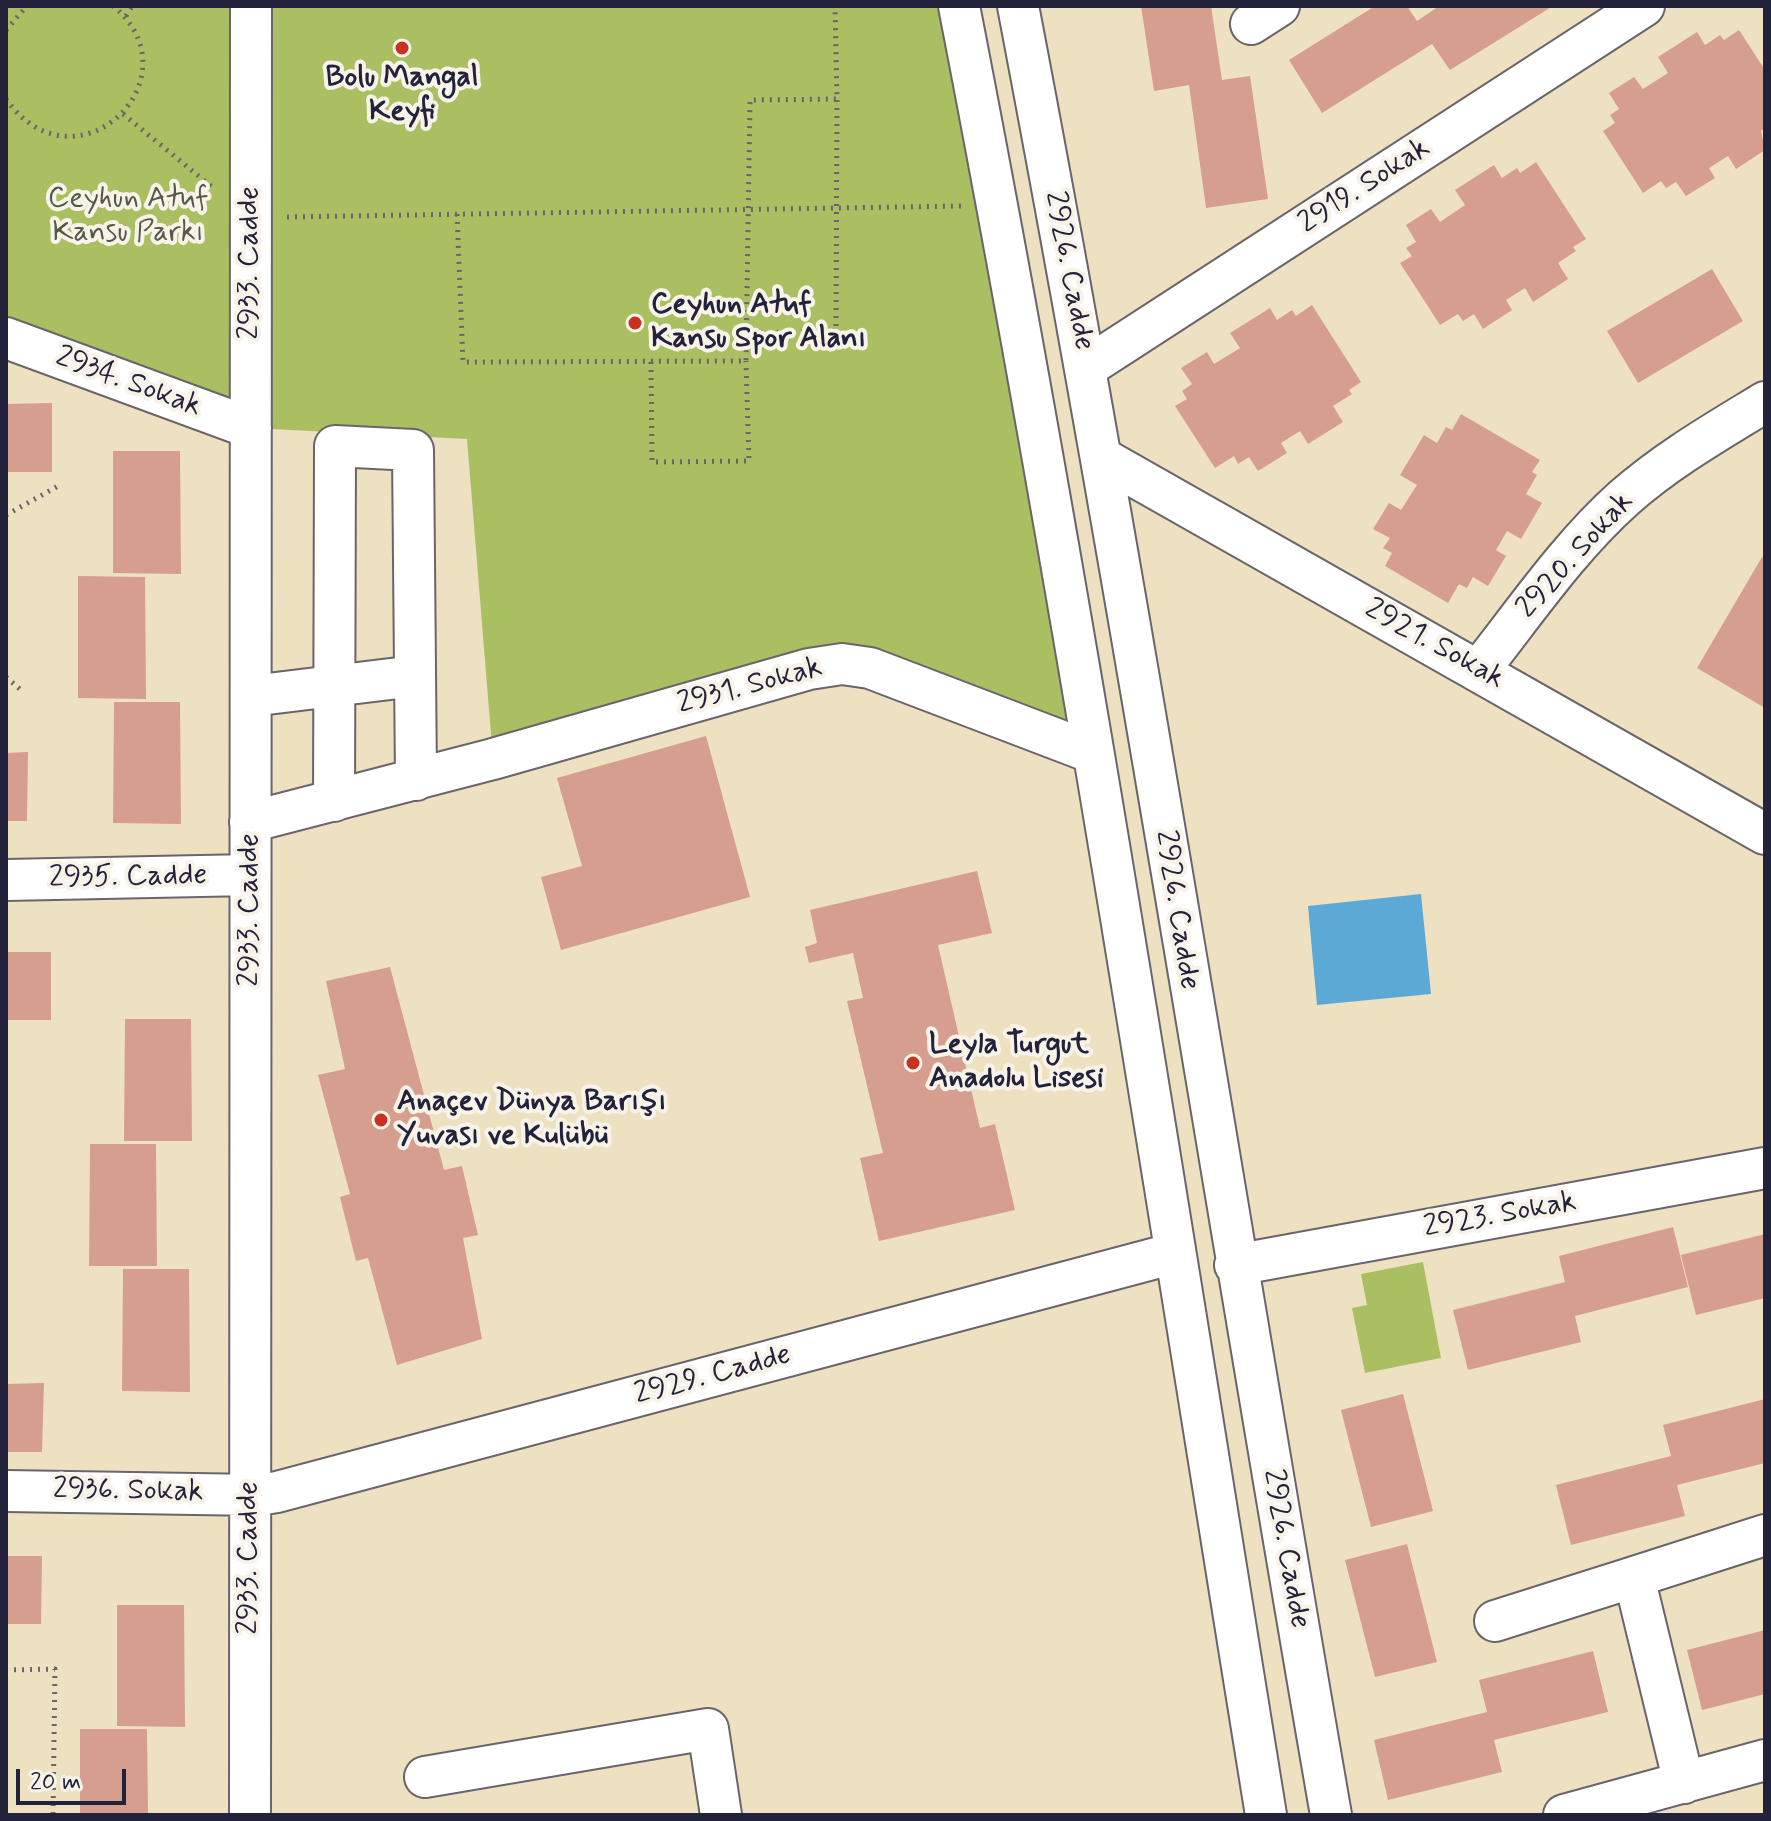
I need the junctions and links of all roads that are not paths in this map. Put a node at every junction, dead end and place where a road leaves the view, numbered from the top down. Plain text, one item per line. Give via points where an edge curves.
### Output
1 (251, 6) edge
2 (959, 6) edge
3 (1018, 6) edge
4 (1644, 6) edge
5 (6, 338) edge
6 (1087, 367) junction
7 (1765, 402) edge
8 (251, 428) junction
9 (1102, 458) junction
10 (1479, 670) junction
11 (415, 676) junction
12 (334, 686) junction
13 (251, 696) junction
14 (1093, 753) junction
15 (416, 780) junction
16 (334, 801) junction
17 (250, 822) junction
18 (1765, 834) edge
19 (250, 875) junction
20 (6, 880) edge
21 (1765, 1168) edge
22 (1175, 1253) junction
23 (1235, 1265) junction
24 (6, 1491) edge
25 (250, 1494) junction
26 (1765, 1535) edge
27 (1634, 1577) junction
28 (1495, 1621) dead end
29 (1765, 1760) edge
30 (425, 1777) dead end
31 (1684, 1783) junction
32 (250, 1815) edge
33 (721, 1815) edge
34 (1266, 1815) edge
35 (1331, 1815) edge
36 (1564, 1815) edge

1 - 8 street, 2933. Cadde
2 - 14 street, 2926. Cadde
3 - 6 street, 2926. Cadde
4 - 6 street, 2919. Sokak
5 - 8 street, 2934. Sokak
6 - 9 street, 2926. Cadde
7 - 10 street, 2920. Sokak via 1685,451 1623,499
8 - 13 street, 2933. Cadde
9 - 10 street, 2921. Sokak
9 - 23 street, 2926. Cadde
10 - 18 street, 2921. Sokak
11 - 12 street
11 - 12 street via 413,450 335,446
11 - 15 street
12 - 13 street
12 - 16 street
13 - 17 street, 2933. Cadde
14 - 15 street, 2931. Sokak via 870,668 842,664
14 - 22 street, 2926. Cadde
15 - 16 street, 2931. Sokak
16 - 17 street, 2931. Sokak
17 - 19 street, 2933. Cadde
19 - 20 street, 2935. Cadde
19 - 25 street, 2933. Cadde
21 - 23 street, 2923. Sokak
22 - 25 street, 2929. Cadde via 277,1492
22 - 34 street, 2926. Cadde
23 - 35 street, 2926. Cadde
24 - 25 street, 2936. Sokak
25 - 32 street, 2933. Cadde
26 - 27 street
27 - 28 street
27 - 31 street
29 - 31 street
30 - 33 street via 708,1729
31 - 36 street

